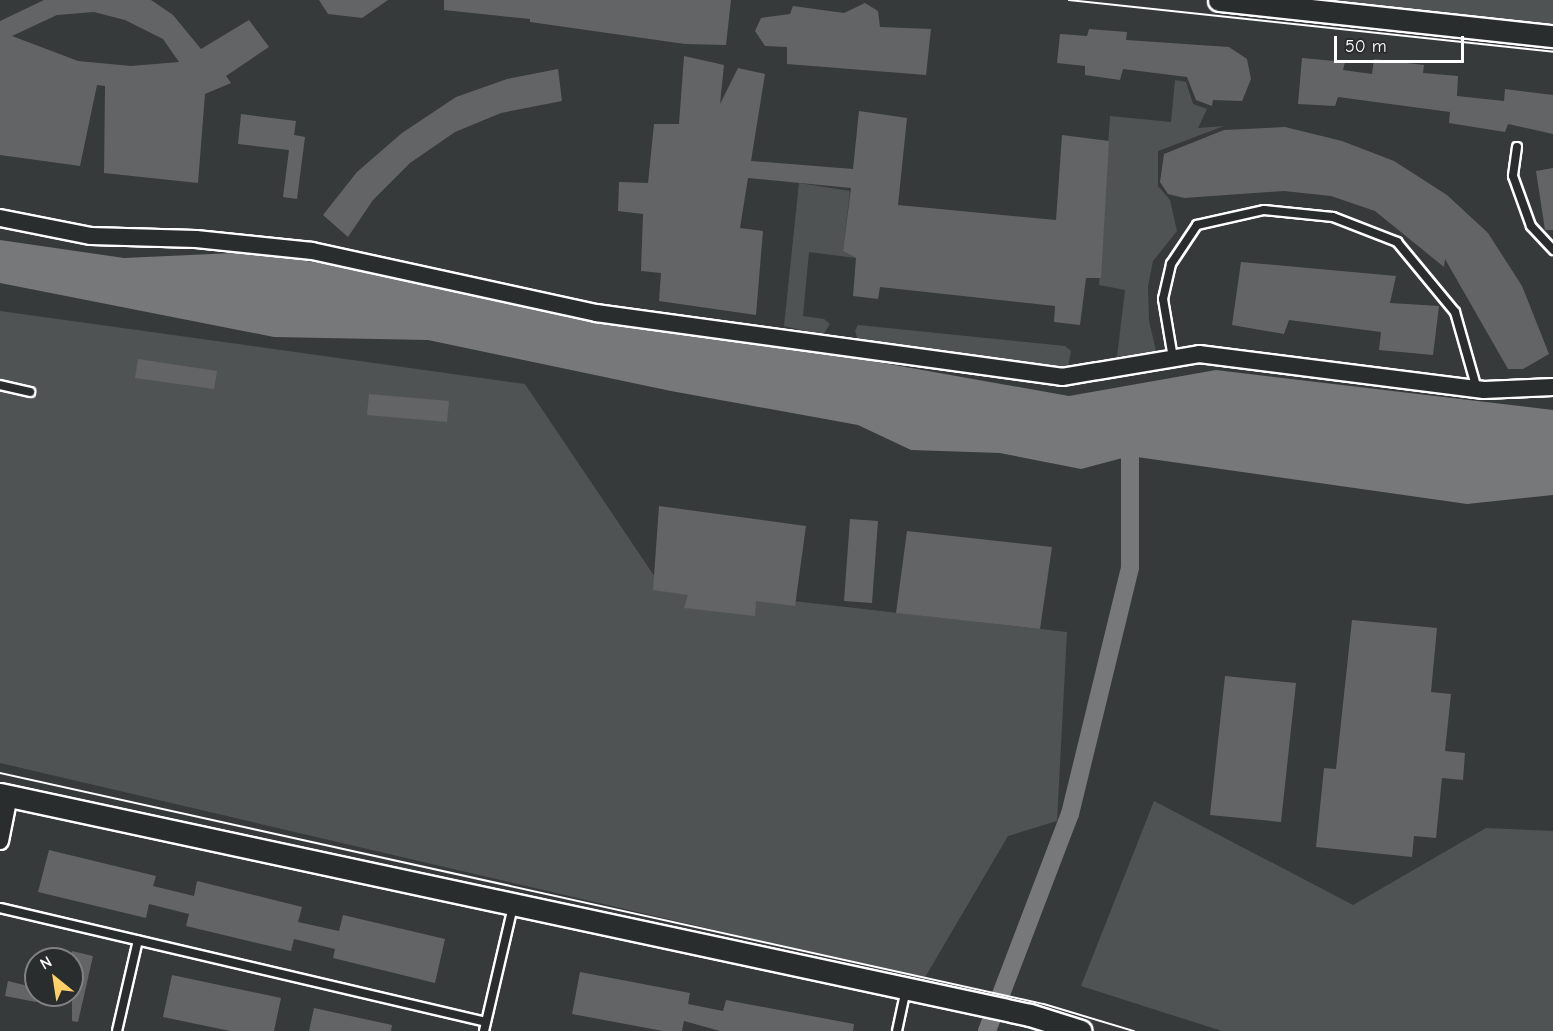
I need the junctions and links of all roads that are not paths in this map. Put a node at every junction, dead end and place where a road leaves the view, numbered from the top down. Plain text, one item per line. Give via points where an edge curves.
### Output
1 (1219, 0) edge
2 (1553, 36) edge
3 (1517, 147) dead end
4 (0, 218) edge
5 (1553, 250) edge
6 (1173, 358) junction
7 (0, 385) edge
8 (1553, 387) edge
9 (1477, 390) junction
10 (30, 392) dead end
11 (4, 795) edge
12 (0, 841) edge
13 (513, 905) junction
14 (0, 908) edge
15 (138, 940) junction
16 (906, 990) junction
17 (485, 1027) edge
18 (117, 1031) edge
19 (897, 1031) edge
20 (1081, 1031) edge

1 - 2 street
3 - 5 lane via 1513,177 1531,226
4 - 6 street via 91,236 195,239 312,251 596,312 1062,377
6 - 9 street via 1199,354
6 - 9 lane via 1163,299 1171,264 1197,225 1264,210 1333,217 1397,242 1455,312
7 - 10 lane
8 - 9 street
11 - 12 street
11 - 13 street
13 - 16 street
13 - 17 lane
14 - 15 lane
15 - 17 lane
15 - 18 lane
16 - 19 lane
16 - 20 street via 1030,1015

